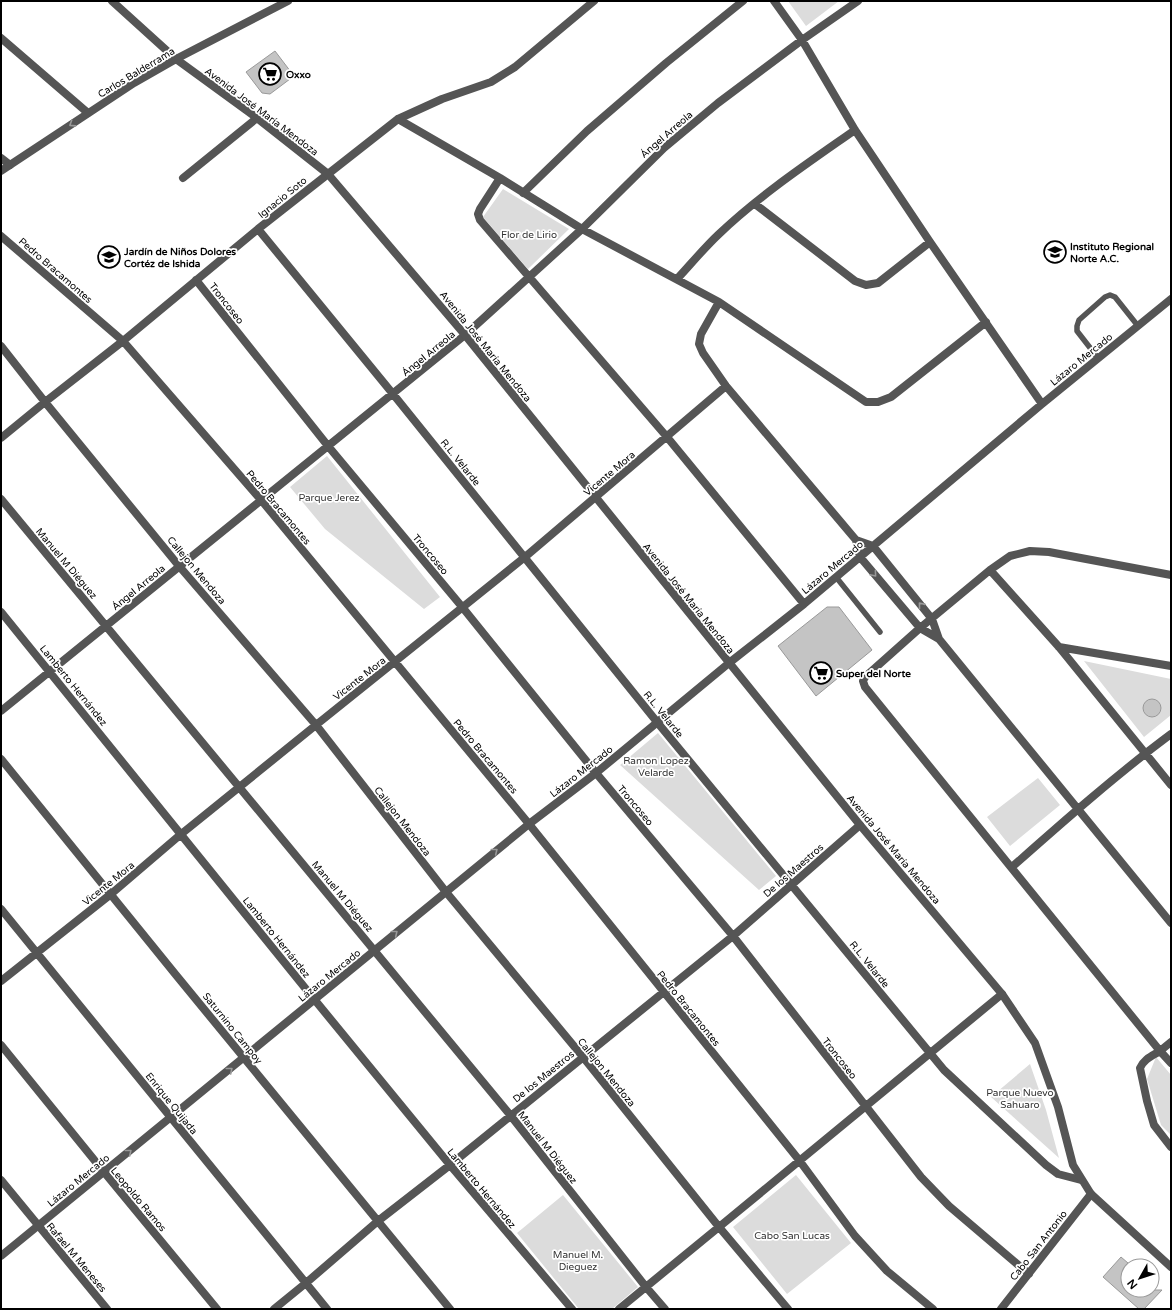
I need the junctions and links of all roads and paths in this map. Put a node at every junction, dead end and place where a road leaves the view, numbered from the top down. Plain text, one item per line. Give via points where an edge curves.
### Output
1 (112, 1) edge
2 (288, 1) edge
3 (594, 1) edge
4 (743, 1) edge
5 (774, 1) edge
6 (858, 1) edge
7 (1, 38) edge
8 (802, 40) junction
9 (176, 59) junction
10 (88, 114) junction
11 (257, 118) junction
12 (398, 119) junction
13 (855, 130) junction
14 (1, 158) edge
15 (10, 165) junction
16 (1, 171) edge
17 (328, 174) junction
18 (183, 178) dead end
19 (500, 178) junction
20 (523, 193) junction
21 (755, 204) junction
22 (258, 229) junction
23 (582, 230) junction
24 (1, 236) edge
25 (930, 242) junction
26 (529, 278) junction
27 (678, 279) junction
28 (196, 280) junction
29 (1171, 299) edge
30 (719, 302) junction
31 (986, 322) junction
32 (1138, 326) junction
33 (465, 336) junction
34 (123, 342) junction
35 (1, 346) edge
36 (1098, 358) junction
37 (726, 386) junction
38 (393, 394) junction
39 (45, 402) junction
40 (1042, 404) junction
41 (667, 437) junction
42 (1, 438) edge
43 (328, 446) junction
44 (596, 497) junction
45 (1, 499) edge
46 (262, 501) junction
47 (856, 540) junction
48 (873, 546) junction
49 (525, 557) junction
50 (860, 557) junction
51 (179, 566) junction
52 (990, 570) junction
53 (1171, 574) edge
54 (836, 577) junction
55 (804, 604) junction
56 (463, 608) junction
57 (1, 612) edge
58 (932, 619) junction
59 (106, 626) junction
60 (920, 628) junction
61 (880, 632) dead end
62 (939, 639) junction
63 (1059, 647) junction
64 (395, 662) junction
65 (729, 663) junction
66 (1171, 666) edge
67 (50, 671) junction
68 (1, 711) edge
69 (657, 722) junction
70 (316, 725) junction
71 (1171, 734) edge
72 (1146, 753) junction
73 (1, 759) edge
74 (596, 773) junction
75 (1171, 785) edge
76 (240, 788) junction
77 (1078, 809) junction
78 (529, 824) junction
79 (860, 825) junction
80 (180, 835) junction
81 (1012, 867) junction
82 (792, 884) junction
83 (446, 892) junction
84 (111, 894) junction
85 (1, 909) edge
86 (1171, 922) edge
87 (733, 936) junction
88 (374, 950) junction
89 (37, 952) junction
90 (1, 981) edge
91 (664, 993) junction
92 (1002, 994) junction
93 (314, 999) junction
94 (1171, 1042) edge
95 (1, 1045) edge
96 (1160, 1051) junction
97 (930, 1053) junction
98 (583, 1057) junction
99 (244, 1058) junction
100 (1171, 1064) edge
101 (865, 1107) junction
102 (511, 1116) junction
103 (172, 1117) junction
104 (1171, 1147) edge
105 (799, 1160) junction
106 (450, 1165) junction
107 (104, 1172) junction
108 (1, 1180) edge
109 (1082, 1180) junction
110 (1090, 1194) junction
111 (378, 1221) junction
112 (39, 1226) junction
113 (719, 1228) junction
114 (1, 1256) edge
115 (1171, 1267) edge
116 (1029, 1274) junction
117 (306, 1283) junction
118 (646, 1287) junction
119 (107, 1309) edge
120 (217, 1309) edge
121 (274, 1309) edge
122 (327, 1309) edge
123 (450, 1309) edge
124 (572, 1309) edge
125 (619, 1309) edge
126 (665, 1309) edge
127 (788, 1309) edge
128 (933, 1309) edge
129 (1001, 1309) edge

1 - 9 street, Avenida José María Mendoza
2 - 9 street, Carlos Balderrama
3 - 12 street, Ignacio Soto via 515,67 491,82 442,99
4 - 20 street via 587,131
5 - 8 street
6 - 8 street, Ángel Arreola
7 - 10 street
8 - 13 street
8 - 23 street, Ángel Arreola via 718,103 664,148
9 - 10 street, Carlos Balderrama
9 - 11 street, Avenida José María Mendoza
10 -> 15 street, Carlos Balderrama
11 - 17 street, Avenida José María Mendoza
11 - 18 street
12 - 17 street, Ignacio Soto
12 - 19 street
13 - 21 street
13 - 25 street
14 - 15 street
15 - 16 street, Carlos Balderrama
17 - 22 street, Ignacio Soto
17 - 33 street, Avenida José María Mendoza
19 - 20 street
19 - 26 street via 478,214 480,220
20 - 23 street
21 - 25 street via 855,281 866,285 878,283
21 - 27 street via 719,234
22 - 28 street, Ignacio Soto
22 - 38 street, R.L. Velarde
23 - 26 street, Ángel Arreola
23 - 27 street
24 - 34 street, Pedro Bracamontes
25 - 31 street
26 - 33 street, Ángel Arreola
26 - 41 street
27 - 30 street
28 - 34 street, Ignacio Soto
28 - 43 street, Troncoseo
29 - 32 street, Lázaro Mercado
30 - 31 street via 866,402 878,402 891,397
30 - 37 street via 701,334 699,344
31 - 40 street
32 - 36 street, Lázaro Mercado
32 - 36 lane via 1115,297 1105,297 1079,320 1076,326
33 - 38 street, Ángel Arreola
33 - 44 street, Avenida José María Mendoza
34 - 39 street, Ignacio Soto
34 - 46 street, Pedro Bracamontes
35 - 39 street, Callejon Mendoza
36 - 40 street, Lázaro Mercado
37 - 41 street, Vicente Mora
37 - 47 street
38 - 43 street, Ángel Arreola
38 - 49 street, R.L. Velarde
39 - 42 street, Ignacio Soto
39 - 51 street, Callejon Mendoza
40 - 48 street, Lázaro Mercado
41 - 44 street, Vicente Mora
41 - 55 street
43 - 46 street, Ángel Arreola
43 - 56 street, Troncoseo
44 - 49 street, Vicente Mora
44 - 65 street, Avenida José María Mendoza
45 - 59 street, Manuel M Diéguez
46 - 51 street, Ángel Arreola
46 - 64 street, Pedro Bracamontes
47 - 48 street
47 - 50 street
48 - 50 street, Lázaro Mercado
58 -> 48 street
49 - 56 street, Vicente Mora
49 - 69 street, R.L. Velarde
50 - 54 street, Lázaro Mercado
50 -> 60 street
51 - 59 street, Ángel Arreola
51 - 70 street, Callejon Mendoza
52 - 53 street via 1010,556 1030,551 1049,552
52 - 58 street
52 - 63 street
54 - 55 street, Lázaro Mercado
54 - 61 lane
55 - 65 street, Lázaro Mercado
56 - 64 street, Vicente Mora
56 - 74 street, Troncoseo
57 - 67 street, Lamberto Hernández
58 - 60 street
58 - 62 street
59 - 67 street, Ángel Arreola
59 - 76 street, Manuel M Diéguez
60 - 62 street
60 - 81 street via 865,677 863,682
62 - 77 street
63 - 66 street
63 - 72 street
64 - 70 street, Vicente Mora
64 - 78 street, Pedro Bracamontes
65 - 69 street, Lázaro Mercado
65 - 79 street, Avenida José María Mendoza
67 - 68 street, Ángel Arreola
67 - 80 street, Lamberto Hernández
69 - 74 street, Lázaro Mercado
69 - 82 street, R.L. Velarde
70 - 76 street, Vicente Mora
70 - 83 street, Callejon Mendoza
71 - 72 street
72 - 75 street
72 - 77 street
73 - 84 street, Saturnino Campoy
74 - 78 street, Lázaro Mercado
74 - 87 street, Troncoseo
76 - 80 street, Vicente Mora
76 - 88 street, Manuel M Diéguez
77 - 81 street
77 - 86 street
83 -> 78 street, Lázaro Mercado
78 - 91 street, Pedro Bracamontes
79 - 82 street, De los Maestros
79 - 92 street, Avenida José María Mendoza
80 - 84 street, Vicente Mora
80 - 93 street, Lamberto Hernández
81 - 96 street
82 - 87 street, De los Maestros
82 - 97 street, R.L. Velarde
88 -> 83 street, Lázaro Mercado
83 - 98 street, Callejon Mendoza
84 - 89 street, Vicente Mora
84 - 99 street, Saturnino Campoy
85 - 89 street, Enrique Quijada
87 - 91 street, De los Maestros
87 - 101 street, Troncoseo
88 - 93 street, Lázaro Mercado
88 - 102 street, Manuel M Diéguez
89 - 90 street, Vicente Mora
89 - 103 street, Enrique Quijada
91 - 98 street, De los Maestros
91 - 105 street, Pedro Bracamontes
92 - 97 street
92 - 109 street, Avenida José María Mendoza via 1035,1043 1058,1107 1073,1165
93 - 99 street, Lázaro Mercado
93 - 106 street, Lamberto Hernández
94 - 96 street
95 - 107 street, Leopoldo Ramos
96 - 100 street
96 - 104 street via 1145,1060 1140,1068 1154,1124
97 - 101 street
97 - 109 street, R.L. Velarde via 959,1085 1046,1165 1058,1174
98 - 102 street, De los Maestros
98 - 113 street, Callejon Mendoza
103 -> 99 street, Lázaro Mercado
99 - 111 street, Saturnino Campoy
101 - 105 street
101 - 116 street, Troncoseo via 921,1177 949,1206
102 - 106 street, De los Maestros
102 - 118 street, Manuel M Diéguez
107 -> 103 street, Lázaro Mercado
103 - 117 street, Enrique Quijada
105 - 113 street
105 - 128 street, Pedro Bracamontes via 855,1236 887,1271
106 - 111 street, De los Maestros
106 - 124 street, Lamberto Hernández
107 - 112 street, Lázaro Mercado
107 - 120 street, Leopoldo Ramos
108 - 112 street, Rafael M Meneses
109 - 110 street, Avenida José María Mendoza
110 - 115 street, Avenida José María Mendoza
110 - 116 street, Cabo San Antonio
111 - 117 street, De los Maestros
111 - 123 street, Saturnino Campoy
112 - 114 street, Lázaro Mercado
112 - 119 street, Rafael M Meneses
113 - 118 street
113 - 127 street, Callejon Mendoza
116 - 129 street, Cabo San Antonio
117 - 121 street, De los Maestros
117 - 122 street, Enrique Quijada
118 - 125 street
118 - 126 street, Manuel M Diéguez

